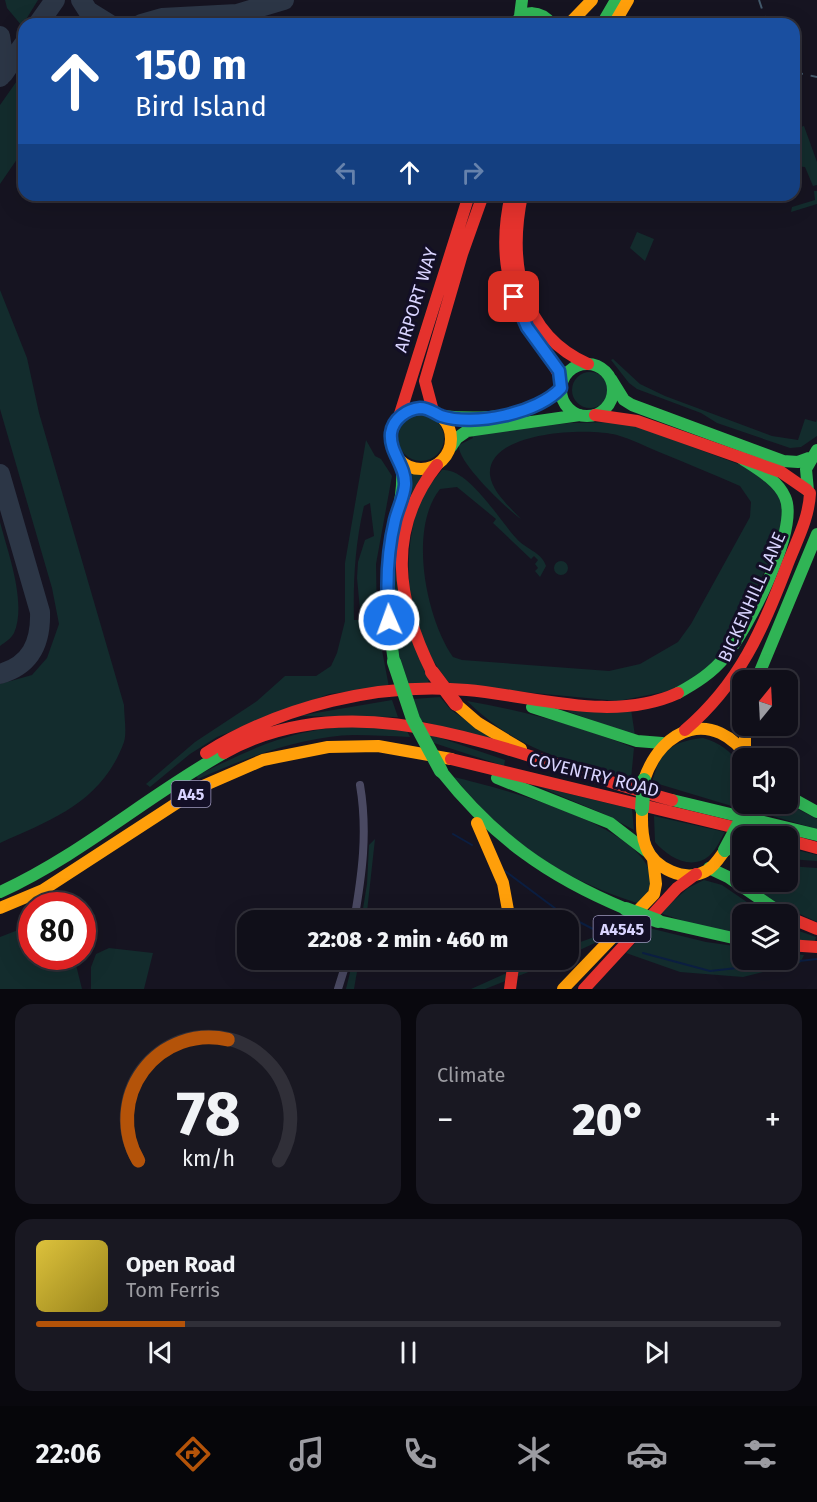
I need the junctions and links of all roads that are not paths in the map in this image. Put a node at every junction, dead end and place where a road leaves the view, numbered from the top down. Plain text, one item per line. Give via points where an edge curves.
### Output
1 (522, 0) edge
2 (616, 0) edge
3 (628, 0) edge
4 (591, 3) edge
5 (518, 18) edge
6 (522, 18) edge
7 (547, 18) edge
8 (575, 18) edge
9 (581, 18) edge
10 (606, 18) edge
11 (618, 18) edge
12 (467, 201) edge
13 (481, 201) edge
14 (510, 201) edge
15 (520, 201) edge
16 (588, 364) junction
17 (611, 379) junction
18 (562, 386) junction
19 (437, 413) junction
20 (580, 415) junction
21 (595, 415) junction
22 (399, 417) junction
23 (450, 447) junction
24 (813, 454) edge
25 (741, 458) junction
26 (401, 462) junction
27 (437, 465) junction
28 (811, 494) edge
29 (817, 534) edge
30 (817, 552) edge
31 (801, 571) junction
32 (760, 670) edge
33 (457, 689) junction
34 (684, 731) junction
35 (662, 743) junction
36 (740, 748) edge
37 (411, 751) junction
38 (360, 786) dead end
39 (798, 802) edge
40 (137, 809) junction
41 (713, 810) junction
42 (472, 812) junction
43 (817, 812) edge
44 (744, 814) edge
45 (732, 827) edge
46 (817, 835) edge
47 (798, 843) edge
48 (817, 848) edge
49 (651, 856) junction
50 (702, 871) junction
51 (0, 892) edge
52 (765, 904) edge
53 (0, 908) edge
54 (355, 910) edge
55 (509, 910) edge
56 (798, 921) edge
57 (817, 929) edge
58 (732, 938) edge
59 (798, 946) edge
60 (817, 947) edge
61 (344, 970) edge
62 (513, 970) edge
63 (338, 989) edge
64 (510, 989) edge
65 (563, 989) edge
66 (584, 989) edge

1 - 5 main road
2 - 10 main road
3 - 11 main road
4 - 8 main road
4 - 9 main road
6 - 7 main road via 535,12
12 - 22 main road, AIRPORT WAY
13 - 19 main road, AIRPORT WAY via 425,381 429,404
14 - 18 main road via 504,227 508,277 527,327 559,371
15 - 16 main road via 515,247 525,299 552,341 575,361
16 - 17 main road via 602,369
16 - 18 main road via 569,372
17 - 21 main road via 611,401
17 - 24 main road via 624,400 632,405 783,461 798,462
18 - 19 main road via 548,401 513,414 466,418
18 - 20 main road via 568,408
19 - 22 main road via 419,408
19 - 23 main road via 451,434
20 - 21 main road
20 - 23 main road via 467,431
21 - 25 main road via 637,422
22 - 26 main road via 391,431 391,445
23 - 27 main road
24 - 28 main road, BICKENHILL LANE via 805,475
25 - 28 main road via 781,472
25 - 33 main road via 781,487 788,504 789,522 750,624 714,670 670,696 627,705 562,703
26 - 27 main road via 419,469
26 - 42 main road, bridge via 405,484 387,581 394,662 424,746
27 - 41 main road, bridge via 426,476 415,498 408,520 403,565 407,615 432,672 456,704 478,723 520,748
28 - 34 main road, BICKENHILL LANE via 809,512 748,658 711,710
29 - 31 main road, BICKENHILL LANE
30 - 31 main road
31 - 32 main road, BICKENHILL LANE
33 - 35 main road via 567,717 637,741
33 - 40 main road via 331,701 244,730 203,754
34 - 35 main road, BICKENHILL LANE
34 - 36 main road via 716,731
35 - 49 main road, bridge via 650,757 644,780 643,836
37 - 45 main road, COVENTRY ROAD / A45
37 - 49 main road via 567,804 625,832
37 - 53 main road, A45 via 378,746 328,747 246,765 203,786 43,890
38 - 54 street via 364,838
39 - 43 main road
40 - 41 main road, COVENTRY ROAD / A45 via 207,762 264,735 319,723 357,720 406,723 467,738 613,784
40 - 51 main road, A45 via 60,863
41 - 46 main road, COVENTRY ROAD / A45
42 - 55 main road via 496,867
42 - 58 main road, bridge via 536,865 591,896 658,921
44 - 50 main road, bridge via 725,850
47 - 48 main road
49 - 50 main road via 671,871
49 - 65 main road, A4545 via 654,894
50 - 52 main road via 725,875
50 - 66 main road, A4545 via 677,888
56 - 57 main road
59 - 60 main road
61 - 63 street
62 - 64 main road

